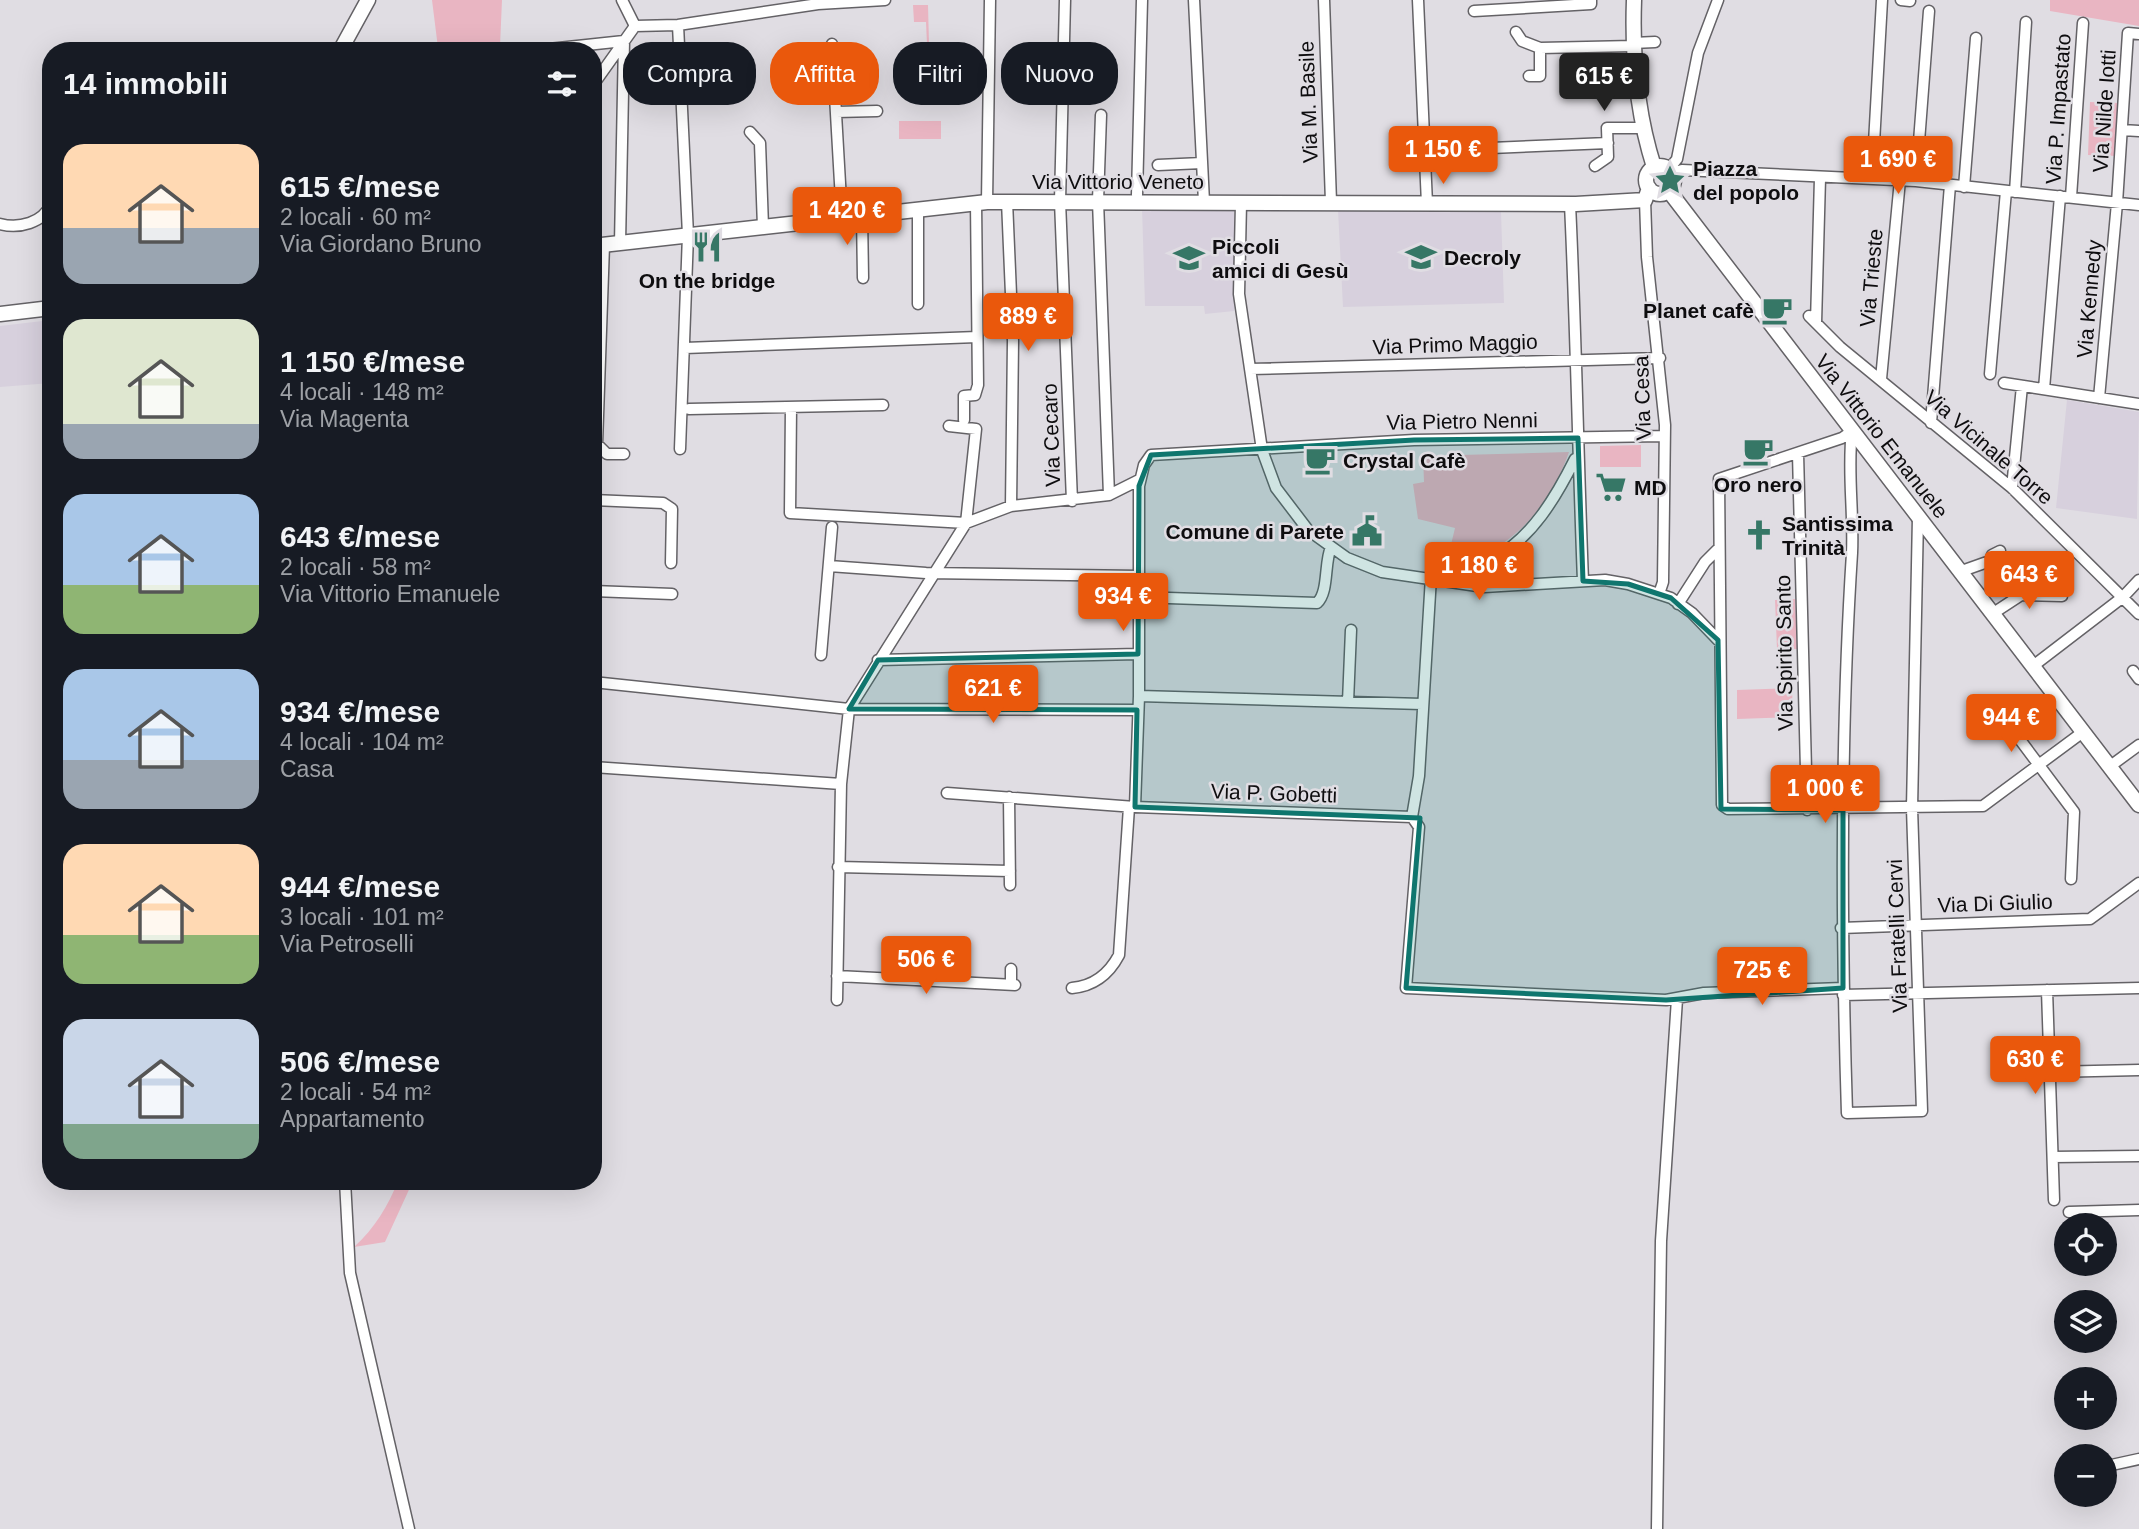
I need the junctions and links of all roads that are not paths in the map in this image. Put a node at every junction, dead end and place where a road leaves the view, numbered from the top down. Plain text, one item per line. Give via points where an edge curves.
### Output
1 (368, 0) edge
2 (622, 0) edge
3 (885, 0) edge
4 (990, 0) edge
5 (1065, 0) edge
6 (1142, 0) edge
7 (1194, 0) edge
8 (1324, 0) edge
9 (1418, 0) edge
10 (1591, 0) edge
11 (1634, 0) edge
12 (1718, 0) edge
13 (1882, 0) edge
14 (1901, 0) edge
15 (1910, 1) edge
16 (1474, 11) dead end
17 (1929, 11) dead end
18 (2026, 22) dead end
19 (2083, 23) dead end
20 (678, 25) junction
21 (635, 26) junction
22 (1516, 32) dead end
23 (2139, 34) edge
24 (1976, 38) dead end
25 (624, 41) junction
26 (345, 42) edge
27 (1655, 42) dead end
28 (602, 43) edge
29 (1633, 44) junction
30 (1540, 48) junction
31 (602, 72) edge
32 (1529, 76) dead end
33 (836, 105) edge
34 (877, 111) dead end
35 (836, 112) junction
36 (1101, 115) dead end
37 (1642, 128) junction
38 (2122, 130) junction
39 (2139, 131) edge
40 (750, 132) dead end
41 (1608, 143) junction
42 (1491, 148) dead end
43 (1202, 163) junction
44 (1158, 165) dead end
45 (1595, 166) dead end
46 (1665, 170) junction
47 (1820, 178) junction
48 (1872, 179) junction
49 (1900, 180) junction
50 (1916, 181) junction
51 (1950, 185) junction
52 (1964, 187) junction
53 (1669, 191) junction
54 (2011, 192) junction
55 (1647, 194) junction
56 (2066, 197) junction
57 (1137, 199) junction
58 (1007, 201) junction
59 (1060, 201) junction
60 (1098, 201) junction
61 (981, 202) junction
62 (1204, 202) junction
63 (1331, 202) junction
64 (1241, 203) junction
65 (2117, 203) junction
66 (1427, 204) junction
67 (1570, 204) junction
68 (2139, 205) edge
69 (918, 210) junction
70 (862, 215) junction
71 (42, 216) edge
72 (842, 218) junction
73 (0, 224) edge
74 (763, 227) junction
75 (688, 235) junction
76 (620, 243) junction
77 (602, 245) edge
78 (863, 278) dead end
79 (918, 304) dead end
80 (42, 309) edge
81 (0, 314) edge
82 (977, 337) junction
83 (685, 348) junction
84 (1660, 358) junction
85 (1577, 360) junction
86 (1250, 369) junction
87 (1990, 374) dead end
88 (1881, 379) junction
89 (2004, 383) dead end
90 (2022, 386) junction
91 (2044, 390) junction
92 (2099, 398) junction
93 (2139, 404) edge
94 (883, 405) dead end
95 (791, 407) junction
96 (689, 409) dead end
97 (964, 420) dead end
98 (1931, 423) junction
99 (949, 426) dead end
100 (1852, 431) junction
101 (1663, 436) junction
102 (1578, 438) junction
103 (602, 449) edge
104 (680, 449) dead end
105 (1262, 450) junction
106 (1798, 453) junction
107 (624, 454) dead end
108 (1577, 457) junction
109 (1139, 480) junction
110 (2012, 488) junction
111 (1109, 495) junction
112 (602, 500) edge
113 (1072, 501) junction
114 (1011, 506) junction
115 (1918, 517) junction
116 (967, 523) junction
117 (832, 527) dead end
118 (1331, 547) junction
119 (1717, 550) junction
120 (2000, 551) dead end
121 (671, 563) dead end
122 (829, 566) junction
123 (1959, 572) junction
124 (933, 574) junction
125 (1139, 576) junction
126 (1437, 579) junction
127 (2139, 580) edge
128 (1583, 581) junction
129 (602, 591) edge
130 (673, 594) dead end
131 (1659, 594) junction
132 (2062, 596) dead end
133 (1139, 597) junction
134 (2123, 597) junction
135 (1678, 604) junction
136 (1992, 614) junction
137 (2139, 614) edge
138 (1351, 629) dead end
139 (1718, 640) junction
140 (1138, 654) junction
141 (821, 655) dead end
142 (878, 660) junction
143 (2033, 666) junction
144 (602, 683) edge
145 (1139, 696) junction
146 (1348, 702) junction
147 (1422, 704) junction
148 (849, 709) junction
149 (1137, 710) junction
150 (2009, 725) dead end
151 (2084, 732) junction
152 (2139, 745) edge
153 (2039, 764) junction
154 (2109, 767) junction
155 (602, 768) edge
156 (841, 784) junction
157 (947, 793) dead end
158 (1009, 797) junction
159 (2139, 805) edge
160 (1132, 807) junction
161 (1912, 808) junction
162 (1807, 810) junction
163 (1843, 810) junction
164 (1412, 817) junction
165 (838, 867) junction
166 (1010, 872) junction
167 (2071, 878) dead end
168 (2139, 883) edge
169 (1010, 885) dead end
170 (1916, 925) junction
171 (1841, 928) junction
172 (1011, 970) dead end
173 (837, 976) junction
174 (1072, 988) dead end
175 (2139, 988) edge
176 (2047, 990) junction
177 (1843, 992) junction
178 (1918, 993) junction
179 (1677, 999) junction
180 (837, 1000) dead end
181 (2139, 1070) edge
182 (2050, 1072) junction
183 (2139, 1156) edge
184 (2053, 1157) junction
185 (345, 1190) edge
186 (2054, 1200) dead end
187 (2139, 1210) edge
188 (2069, 1212) dead end
189 (2139, 1459) edge
190 (2117, 1464) edge
191 (409, 1529) edge
192 (1657, 1529) edge

1 - 26 street
2 - 21 street
3 - 20 street via 807,5
4 - 61 street
5 - 59 street, Via Cecaro
6 - 57 street
7 - 43 street
8 - 63 street, Via M. Basile
9 - 66 street
10 - 16 street via 1591,4
11 - 29 street
12 - 46 street via 1698,53 1677,159
13 - 48 street
14 - 15 street
17 - 50 street
18 - 54 street
19 - 56 street, Via P. Impastato
20 - 21 street
20 - 75 street
21 - 25 street
22 - 30 street via 1522,41
23 - 38 street, Via Nilde Iotti via 2128,33
24 - 52 street
25 - 28 street
25 - 31 street
25 - 76 street
27 - 29 street
29 - 30 street
29 - 37 street
30 - 32 street via 1540,76
33 - 35 street
34 - 35 street
35 - 72 street
36 - 60 street
37 - 41 street via 1607,128
37 - 46 street
38 - 39 street
38 - 65 street, Via Nilde Iotti
40 - 74 street via 760,143
41 - 42 street
41 - 45 street via 1608,157
43 - 44 street
43 - 62 street
46 - 47 street
46 - 53 street via 1673,185
46 - 55 street via 1647,176
47 - 48 street
47 - 88 street, Via Vicinale Torre via 1812,319
48 - 49 street
49 - 50 street
49 - 88 street, Via Trieste
50 - 51 street
51 - 52 street
51 - 98 street
52 - 54 street
53 - 55 street, Via Vittorio Veneto
53 - 100 street, Via Vittorio Emanuele
54 - 56 street
54 - 87 street
55 - 67 street, Via Vittorio Veneto
55 - 84 street, Via Cesa via 1647,257
56 - 65 street
56 - 91 street, Via P. Impastato
57 - 60 street, Via Vittorio Veneto
57 - 62 street, Via Vittorio Veneto
58 - 59 street, Via Vittorio Veneto
58 - 61 street, Via Vittorio Veneto
58 - 114 street via 1013,341
59 - 60 street, Via Vittorio Veneto
59 - 113 street, Via Cecaro
60 - 111 street
61 - 69 street, Via Vittorio Veneto
61 - 82 street
62 - 64 street, Via Vittorio Veneto
63 - 64 street, Via Vittorio Veneto
63 - 66 street, Via Vittorio Veneto
64 - 86 street via 1239,294
65 - 68 street
65 - 92 street, Via Kennedy
66 - 67 street, Via Vittorio Veneto
67 - 85 street
69 - 70 street, Via Vittorio Veneto
69 - 79 street
70 - 72 street, Via Vittorio Veneto
70 - 78 street
71 - 73 street via 19,226
72 - 74 street, Via Vittorio Veneto
74 - 75 street, Via Vittorio Veneto
75 - 76 street, Via Vittorio Veneto
75 - 83 street
76 - 77 street, Via Vittorio Veneto
80 - 81 street
82 - 83 street
82 - 97 street via 978,385 975,395 964,396
83 - 104 street
84 - 85 street, Via Primo Maggio
84 - 101 street, Via Cesa
85 - 86 street, Via Primo Maggio
85 - 102 street
86 - 105 street
88 - 98 street, Via Vicinale Torre
89 - 90 street
90 - 91 street
90 - 110 street
91 - 92 street
92 - 93 street
94 - 95 street
95 - 96 street
95 - 116 street via 790,513
98 - 110 street, Via Vicinale Torre
99 - 116 street via 976,429
100 - 106 street
100 - 115 street, Via Vittorio Emanuele
100 - 163 street via 1854,508
101 - 102 street, Via Pietro Nenni
101 - 131 street, Via Cesa via 1663,582
102 - 105 street, Via Pietro Nenni via 1414,440
102 - 108 street
103 - 107 street via 607,454
105 - 109 street, Via Pietro Nenni via 1151,455
105 - 118 street via 1288,506 1308,530
106 - 119 street via 1719,479
106 - 162 street, Via Spirito Santo
108 - 126 street via 1541,519 1494,558
108 - 128 street
109 - 111 street
109 - 125 street
110 - 134 street, Via Vicinale Torre
111 - 113 street
112 - 121 street via 663,503 672,509
113 - 114 street
114 - 116 street
115 - 123 street, Via Vittorio Emanuele
115 - 161 street, Via Fratelli Cervi
116 - 124 street
117 - 122 street
118 - 126 street via 1382,572
118 - 133 street via 1323,594 1317,603
119 - 135 street
119 - 139 street
120 - 123 street via 1990,561
122 - 124 street
122 - 141 street
123 - 136 street, Via Vittorio Emanuele
124 - 125 street
124 - 142 street
125 - 133 street
126 - 128 street via 1484,587
126 - 147 street
127 - 134 street
128 - 131 street via 1628,584
129 - 130 street
131 - 135 street
132 - 136 street via 2021,595
133 - 140 street
134 - 137 street, Via Vicinale Torre
134 - 143 street
135 - 139 street
136 - 143 street, Via Vittorio Emanuele
138 - 146 street
139 - 162 street via 1722,805 1728,809
140 - 142 street
140 - 145 street
142 - 148 street
143 - 151 street, Via Vittorio Emanuele
144 - 148 street
145 - 146 street
145 - 149 street
146 - 147 street
147 - 164 street
148 - 149 street
148 - 156 street
149 - 160 street
150 - 153 street
151 - 153 street
151 - 154 street, Via Vittorio Emanuele
152 - 154 street
153 - 161 street via 1983,806
153 - 167 street via 2074,812
154 - 159 street, Via Vittorio Emanuele
155 - 156 street
156 - 165 street
157 - 158 street, Via P. Gobetti
158 - 160 street, Via P. Gobetti
158 - 166 street
160 - 164 street, Via P. Gobetti
160 - 174 street via 1119,955 1102,977
161 - 163 street
161 - 170 street, Via Fratelli Cervi
162 - 163 street
163 - 171 street
164 - 179 street via 1419,827 1406,988
165 - 166 street
165 - 173 street
166 - 169 street
168 - 170 street, Via Di Giulio via 2090,919
170 - 171 street, Via Di Giulio
170 - 178 street, Via Fratelli Cervi
171 - 177 street
172 - 173 street via 1013,984
173 - 180 street
175 - 176 street
176 - 178 street
176 - 182 street
177 - 178 street
177 - 178 street, Via Fratelli Cervi via 1847,1113 1922,1111
177 - 179 street via 1704,993
179 - 192 street via 1661,1241
181 - 182 street
182 - 184 street
183 - 184 street
184 - 186 street
185 - 191 street via 350,1273
187 - 188 street
189 - 190 street

